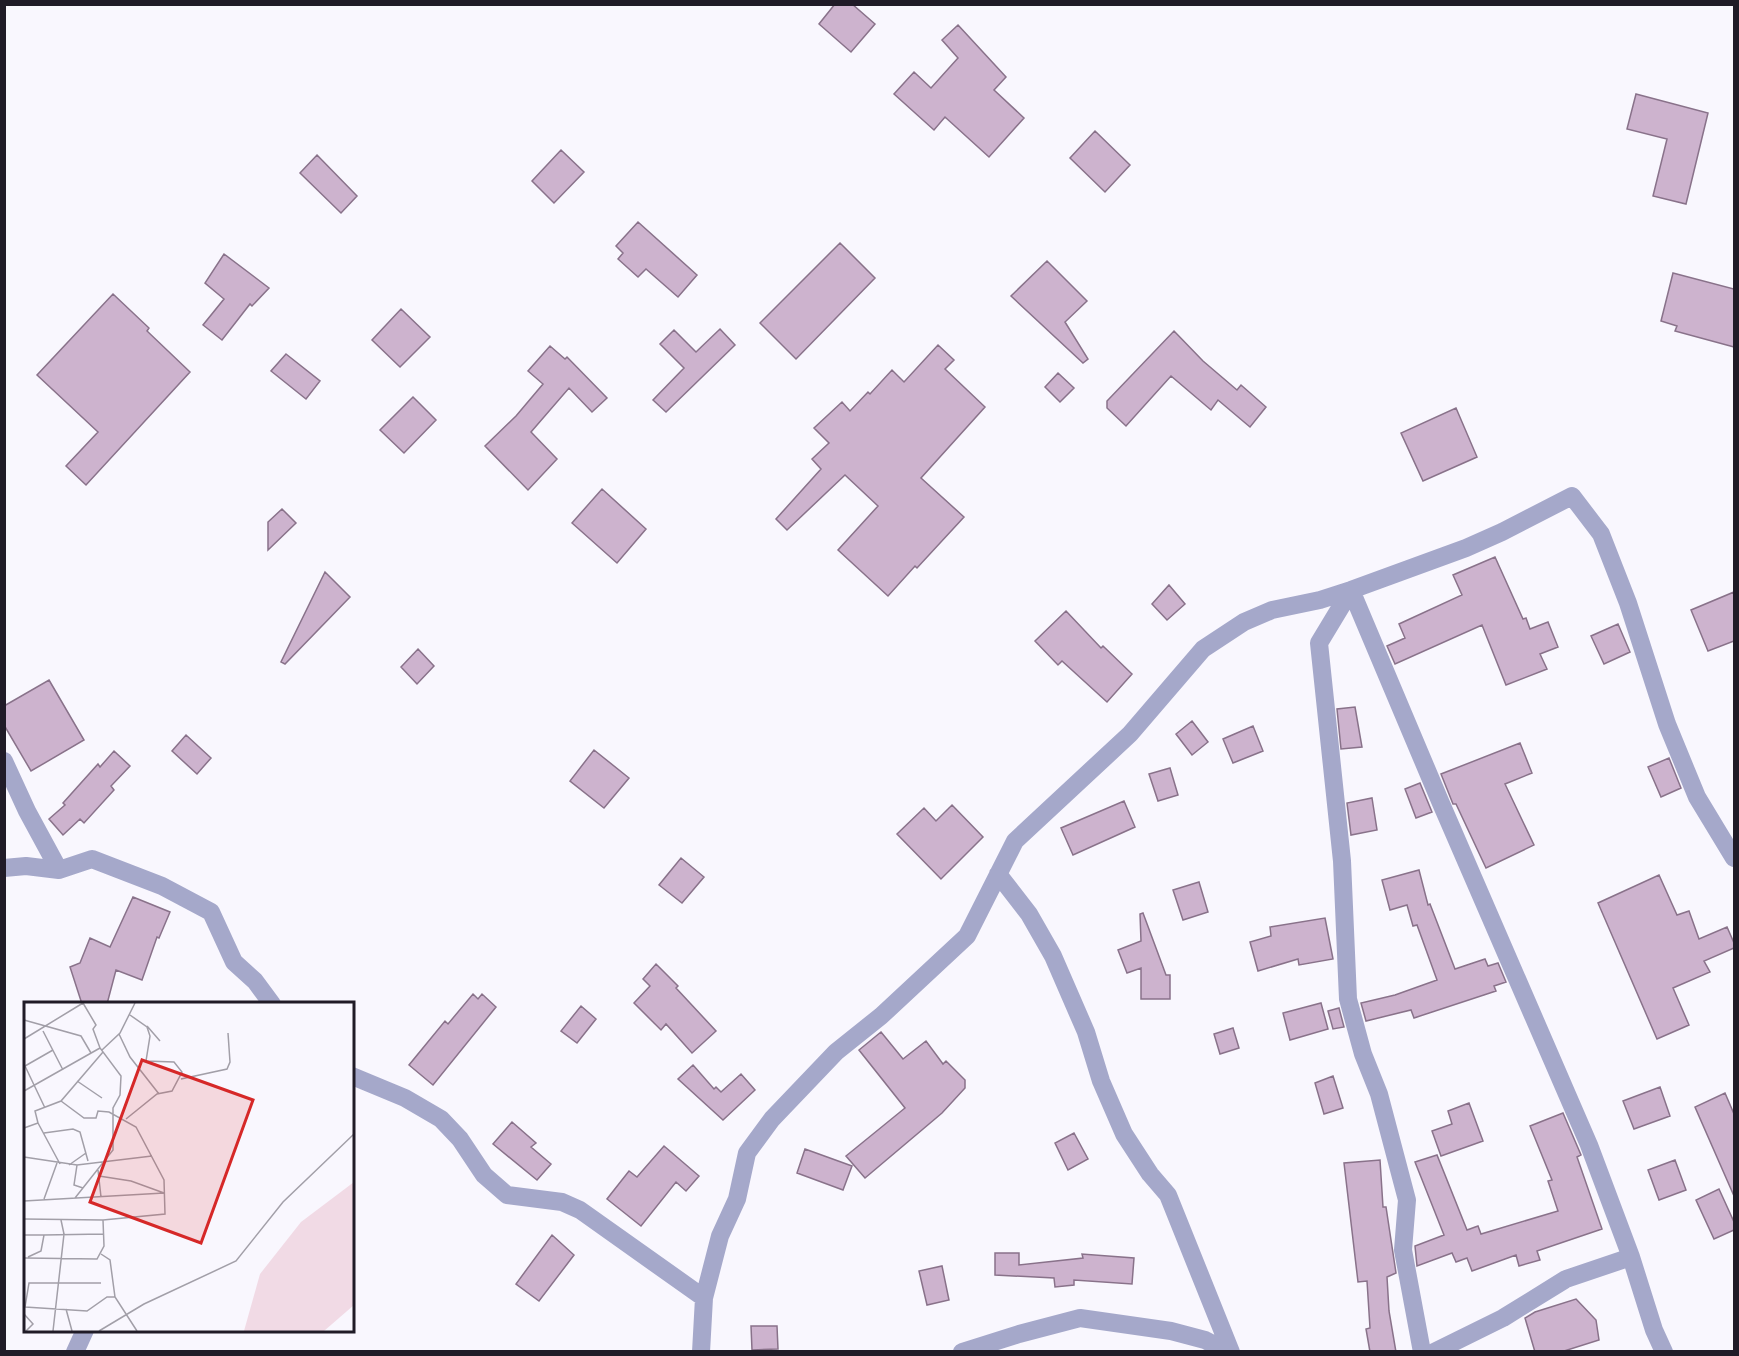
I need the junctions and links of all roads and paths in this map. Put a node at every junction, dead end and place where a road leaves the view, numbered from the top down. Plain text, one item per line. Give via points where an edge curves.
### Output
1 (1351, 590) junction
2 (4, 761) edge
3 (1734, 858) edge
4 (4, 868) edge
5 (59, 870) junction
6 (998, 874) junction
7 (271, 1002) edge
8 (354, 1077) edge
9 (1631, 1257) junction
10 (704, 1298) junction
11 (84, 1332) edge
12 (75, 1352) edge
13 (701, 1352) edge
14 (962, 1352) edge
15 (1230, 1352) edge
16 (1422, 1352) edge
17 (1434, 1352) edge
18 (1664, 1352) edge

1 - 3 street via 1475,544 1572,496 1601,534 1667,724 1697,796
1 - 6 street via 1272,610 1244,622 1203,649 1130,734 1015,841
1 - 9 street via 1584,1135
1 - 16 street via 1319,643 1342,861 1348,999 1407,1200 1403,1250
2 - 5 street
4 - 5 street
5 - 7 street via 92,859 162,886 211,912 234,962
6 - 10 street via 967,936 836,1052 772,1119 747,1153 737,1199 720,1236
6 - 15 street via 1029,914 1053,956 1124,1134 1168,1195
8 - 10 street via 405,1098 441,1119 484,1175 507,1195 562,1203 580,1210
9 - 17 street via 1566,1279 1503,1318
9 - 18 street
10 - 13 street
11 - 12 street
14 - 15 street via 1080,1318 1171,1332 1205,1340

